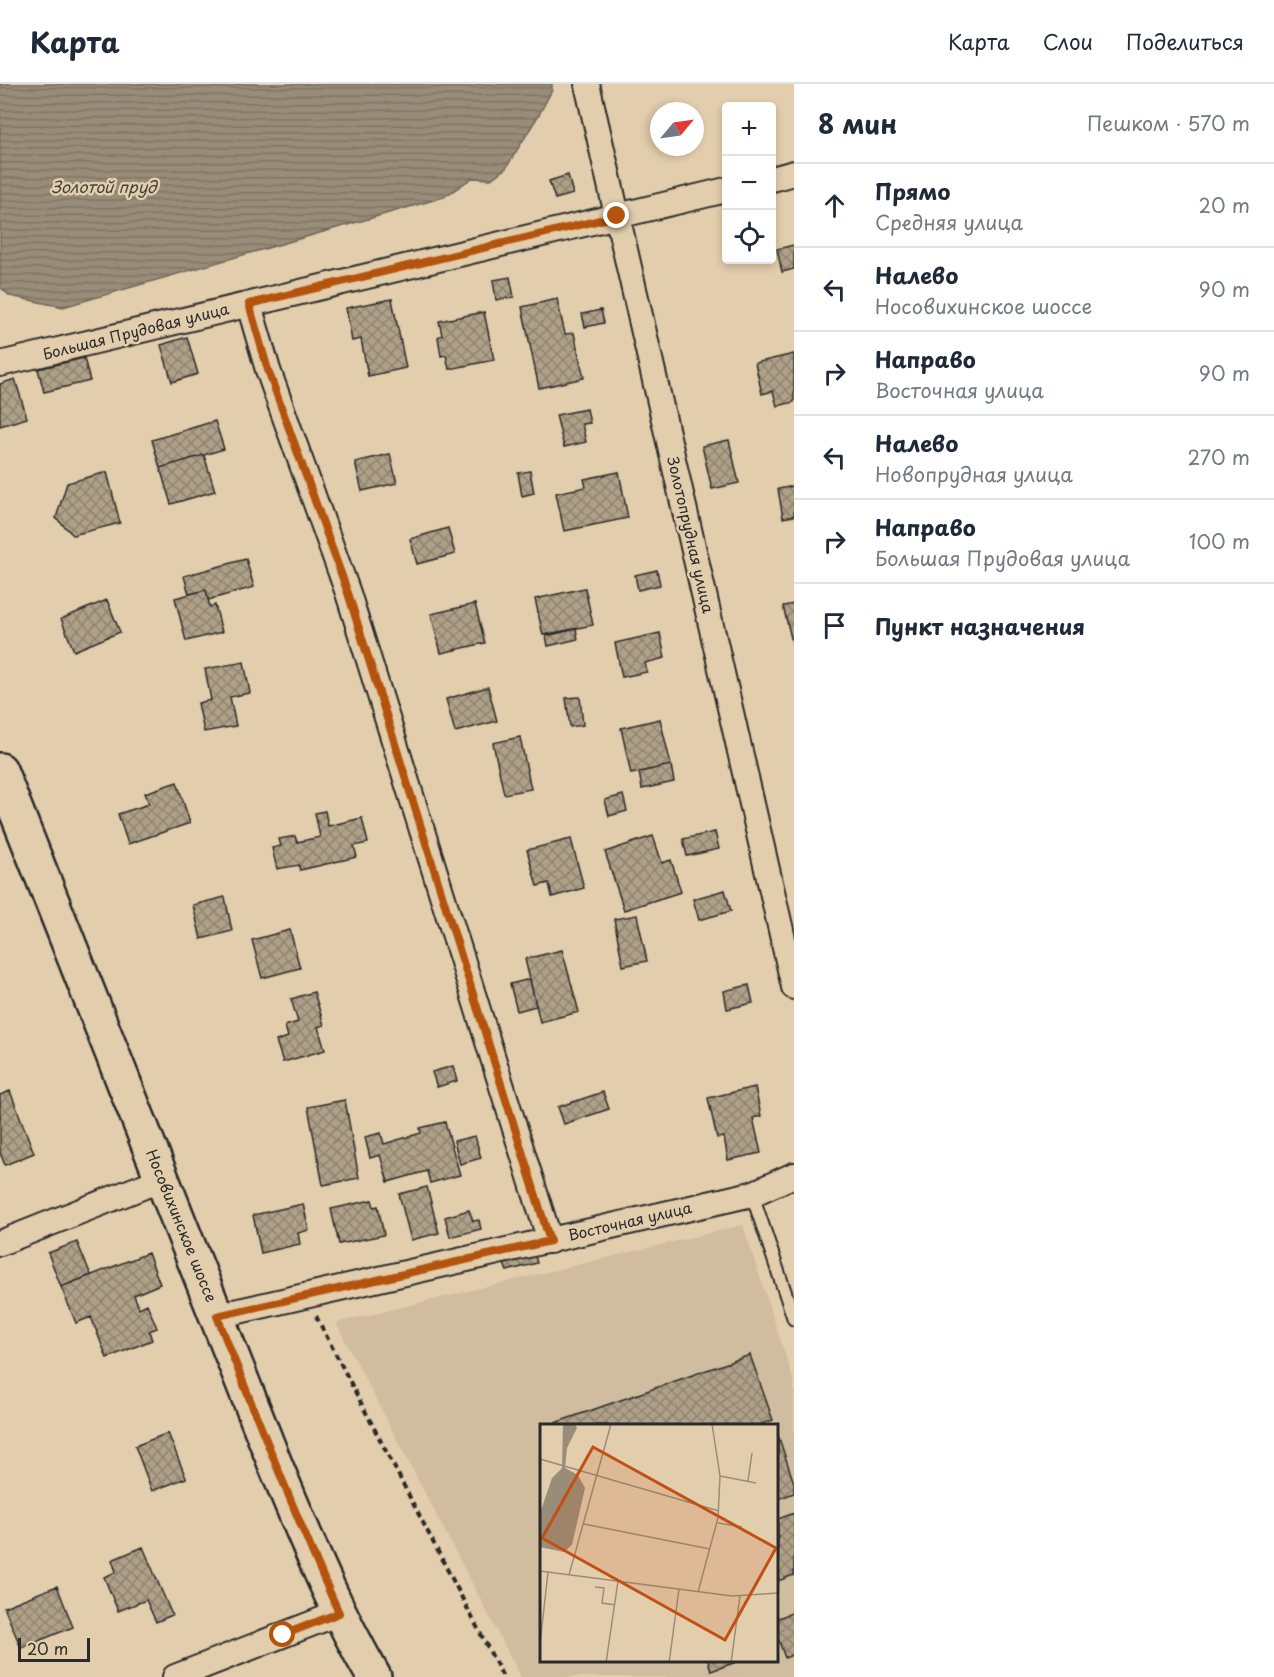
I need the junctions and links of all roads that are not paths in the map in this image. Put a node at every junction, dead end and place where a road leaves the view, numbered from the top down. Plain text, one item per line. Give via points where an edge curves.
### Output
1 (587, 84) edge
2 (794, 173) edge
3 (776, 178) edge
4 (722, 191) edge
5 (617, 216) junction
6 (249, 304) junction
7 (0, 364) edge
8 (0, 770) edge
9 (794, 987) edge
10 (794, 1175) edge
11 (162, 1179) junction
12 (752, 1194) junction
13 (550, 1241) junction
14 (0, 1243) edge
15 (217, 1316) junction
16 (794, 1319) edge
17 (339, 1613) junction
18 (175, 1677) edge
19 (374, 1677) edge

1 - 5 street, Золотопрудная улица
2 - 3 street
4 - 5 street, Большая Прудовая улица
5 - 6 street, Большая Прудовая улица
5 - 9 street, Золотопрудная улица
6 - 7 street, Большая Прудовая улица
6 - 13 street via 268,370 348,593
8 - 11 main road, Носовихинское шоссе
10 - 12 street, Восточная улица
11 - 14 street
11 - 15 main road, Носовихинское шоссе
12 - 13 street, Восточная улица
12 - 16 lane
13 - 15 street, Восточная улица
15 - 17 main road, Носовихинское шоссе
17 - 18 street
17 - 19 main road, Носовихинское шоссе

